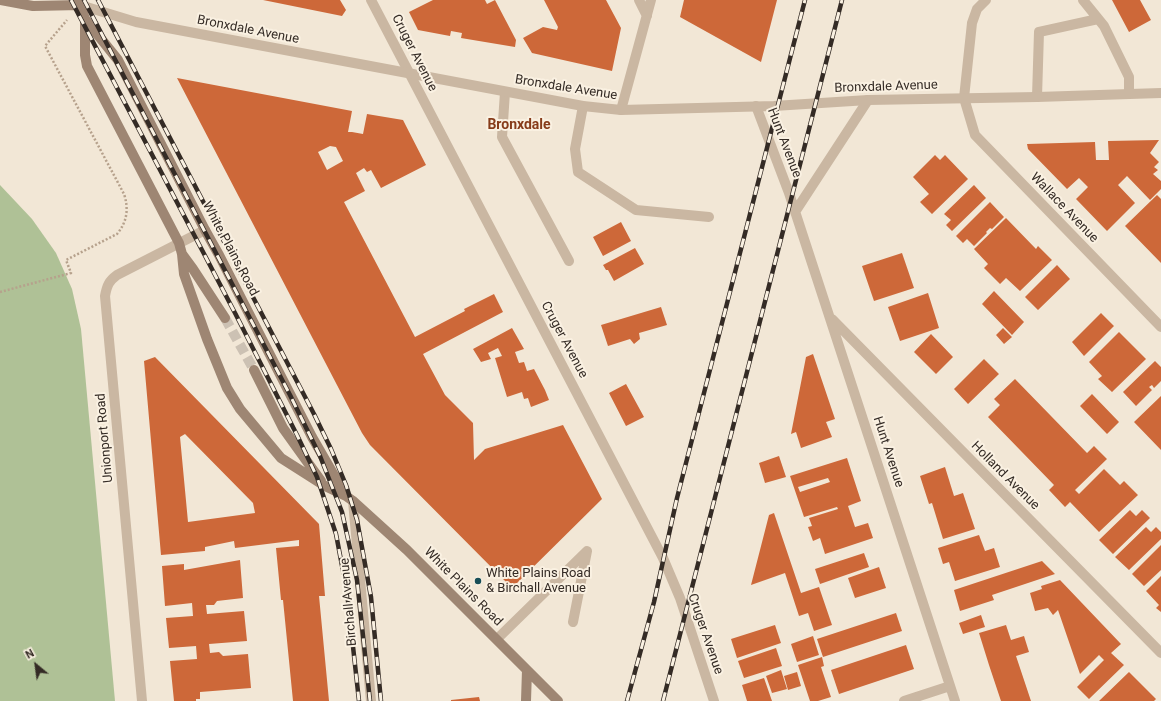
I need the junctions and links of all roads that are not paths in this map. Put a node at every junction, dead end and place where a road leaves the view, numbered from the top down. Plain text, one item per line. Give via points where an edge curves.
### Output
1 (0, 0) edge
2 (372, 0) edge
3 (639, 0) edge
4 (651, 0) edge
5 (986, 0) edge
6 (1083, 0) edge
7 (80, 2) edge
8 (647, 16) junction
9 (85, 19) junction
10 (1098, 19) junction
11 (410, 74) junction
12 (505, 92) junction
13 (1161, 93) edge
14 (1129, 94) junction
15 (1037, 97) junction
16 (964, 98) junction
17 (868, 100) junction
18 (583, 106) junction
19 (756, 106) junction
20 (621, 110) junction
21 (795, 212) junction
22 (709, 217) dead end
23 (205, 230) junction
24 (179, 243) junction
25 (182, 254) junction
26 (569, 261) dead end
27 (830, 317) junction
28 (225, 318) tunnel mouth
29 (1161, 327) edge
30 (254, 370) tunnel mouth
31 (325, 486) junction
32 (350, 498) junction
33 (573, 622) dead end
34 (496, 639) junction
35 (1161, 653) edge
36 (527, 670) junction
37 (950, 686) junction
38 (142, 701) edge
39 (371, 701) edge
40 (526, 701) edge
41 (558, 701) edge
42 (714, 701) edge
43 (904, 701) edge
44 (955, 701) edge

1 - 7 main road, Bronxdale Avenue via 33,6
2 - 11 street, Cruger Avenue
3 - 8 street
4 - 8 street
5 - 16 street via 977,9 972,23
6 - 10 street
7 - 9 main road, White Plains Road
7 - 11 street, Bronxdale Avenue via 136,22
8 - 20 street
9 - 23 main road, White Plains Road via 118,60
9 - 24 main road, White Plains Road via 87,66
10 - 14 street via 1129,77
10 - 15 street via 1039,32
11 - 12 street, Bronxdale Avenue
11 - 42 street, Cruger Avenue via 663,558 680,598
12 - 18 street, Bronxdale Avenue
12 - 26 street via 502,138
13 - 14 street, Bronxdale Avenue
14 - 15 street, Bronxdale Avenue
15 - 16 street, Bronxdale Avenue
16 - 17 street, Bronxdale Avenue
16 - 29 street, Wallace Avenue via 975,135
17 - 19 street, Bronxdale Avenue
17 - 21 street, Hunt Avenue
18 - 20 street, Bronxdale Avenue
18 - 22 street via 574,149 578,172 636,210
19 - 20 street, Bronxdale Avenue
19 - 21 street, Hunt Avenue
21 - 27 street, Hunt Avenue
23 - 24 street, Unionport Road
23 - 32 main road, White Plains Road via 312,437
24 - 25 main road, White Plains Road
24 - 38 street, Unionport Road via 111,279 107,284 105,296
25 - 28 main road, White Plains Road
25 - 31 main road, White Plains Road via 184,274 230,393 240,409 281,458
27 - 35 street, Holland Avenue
27 - 37 street, Hunt Avenue
30 - 31 main road, White Plains Road via 283,428
31 - 32 main road, White Plains Road
32 - 34 main road, White Plains Road via 407,550
32 - 39 street, Birchall Avenue
33 - 34 street via 587,551
34 - 36 main road, White Plains Road
36 - 40 main road
36 - 41 main road, White Plains Road
37 - 43 street
37 - 44 street, Hunt Avenue

